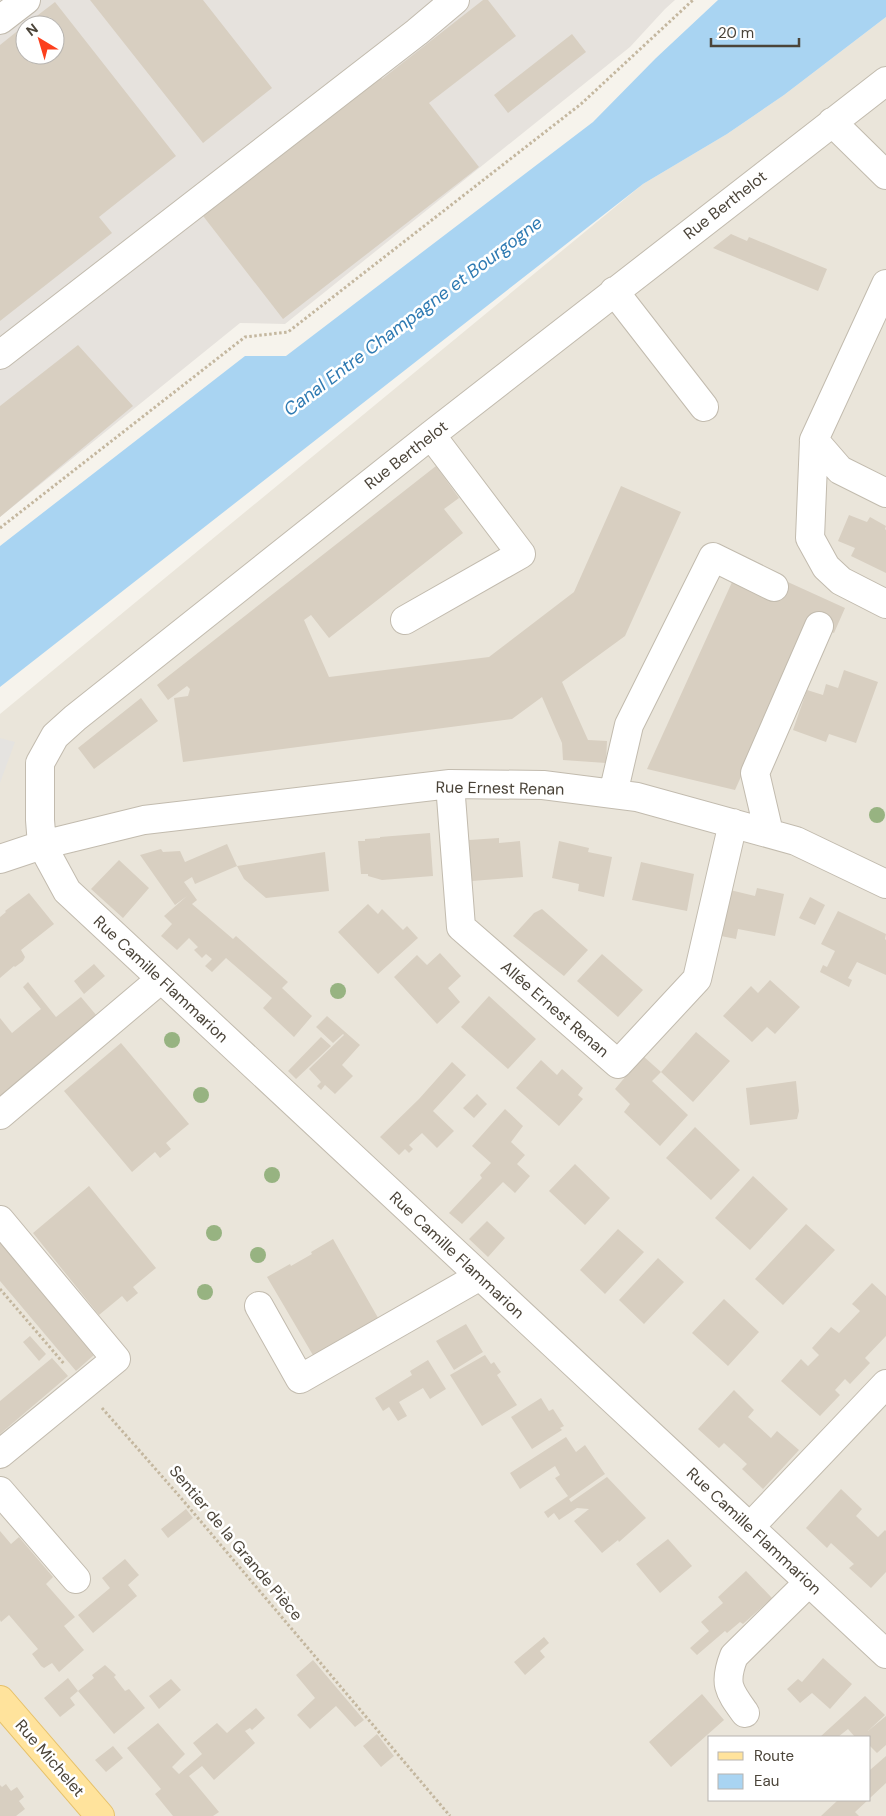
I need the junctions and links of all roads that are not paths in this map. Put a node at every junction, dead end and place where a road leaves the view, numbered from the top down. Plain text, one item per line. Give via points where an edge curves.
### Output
1 (26, 0) edge
2 (455, 0) edge
3 (0, 20) edge
4 (886, 81) edge
5 (832, 122) junction
6 (886, 175) edge
7 (886, 284) edge
8 (614, 291) junction
9 (0, 355) edge
10 (704, 408) dead end
11 (431, 435) junction
12 (814, 440) junction
13 (886, 492) edge
14 (774, 587) dead end
15 (886, 604) edge
16 (405, 620) dead end
17 (819, 626) dead end
18 (450, 784) junction
19 (613, 794) junction
20 (733, 823) junction
21 (769, 833) junction
22 (42, 845) junction
23 (0, 859) edge
24 (886, 884) edge
25 (161, 979) junction
26 (0, 1115) edge
27 (0, 1220) edge
28 (480, 1276) junction
29 (259, 1306) dead end
30 (886, 1384) edge
31 (0, 1454) edge
32 (0, 1491) edge
33 (750, 1527) junction
34 (76, 1579) dead end
35 (808, 1583) junction
36 (886, 1654) edge
37 (0, 1700) edge
38 (745, 1713) dead end
39 (100, 1816) edge

1 - 3 street
2 - 9 street
4 - 5 street, Rue Berthelot
5 - 6 street
5 - 8 street, Rue Berthelot
7 - 12 street
8 - 10 street
8 - 11 street, Rue Berthelot
11 - 16 street via 521,554
11 - 22 street, Rue Berthelot via 55,736 40,763
12 - 13 street via 840,470
12 - 15 street via 810,538 826,567 841,581
14 - 19 street via 713,557 630,725
17 - 21 street via 755,773
18 - 19 street, Rue Ernest Renan via 543,785
18 - 20 street, Allée Ernest Renan via 461,927 618,1064 697,979
18 - 22 street, Rue Ernest Renan via 144,820
19 - 20 street, Rue Ernest Renan via 637,797
20 - 21 street, Rue Ernest Renan
21 - 24 street, Rue Ernest Renan via 796,841
22 - 23 street
22 - 25 street, Rue Camille Flammarion via 67,892
25 - 26 street
25 - 28 street, Rue Camille Flammarion
27 - 31 street via 116,1359
28 - 29 street via 300,1379
28 - 33 street, Rue Camille Flammarion
30 - 33 street
32 - 34 street
33 - 35 street, Rue Camille Flammarion
35 - 36 street, Rue Camille Flammarion
35 - 38 street via 734,1656 728,1686
37 - 39 main road, Rue Michelet

